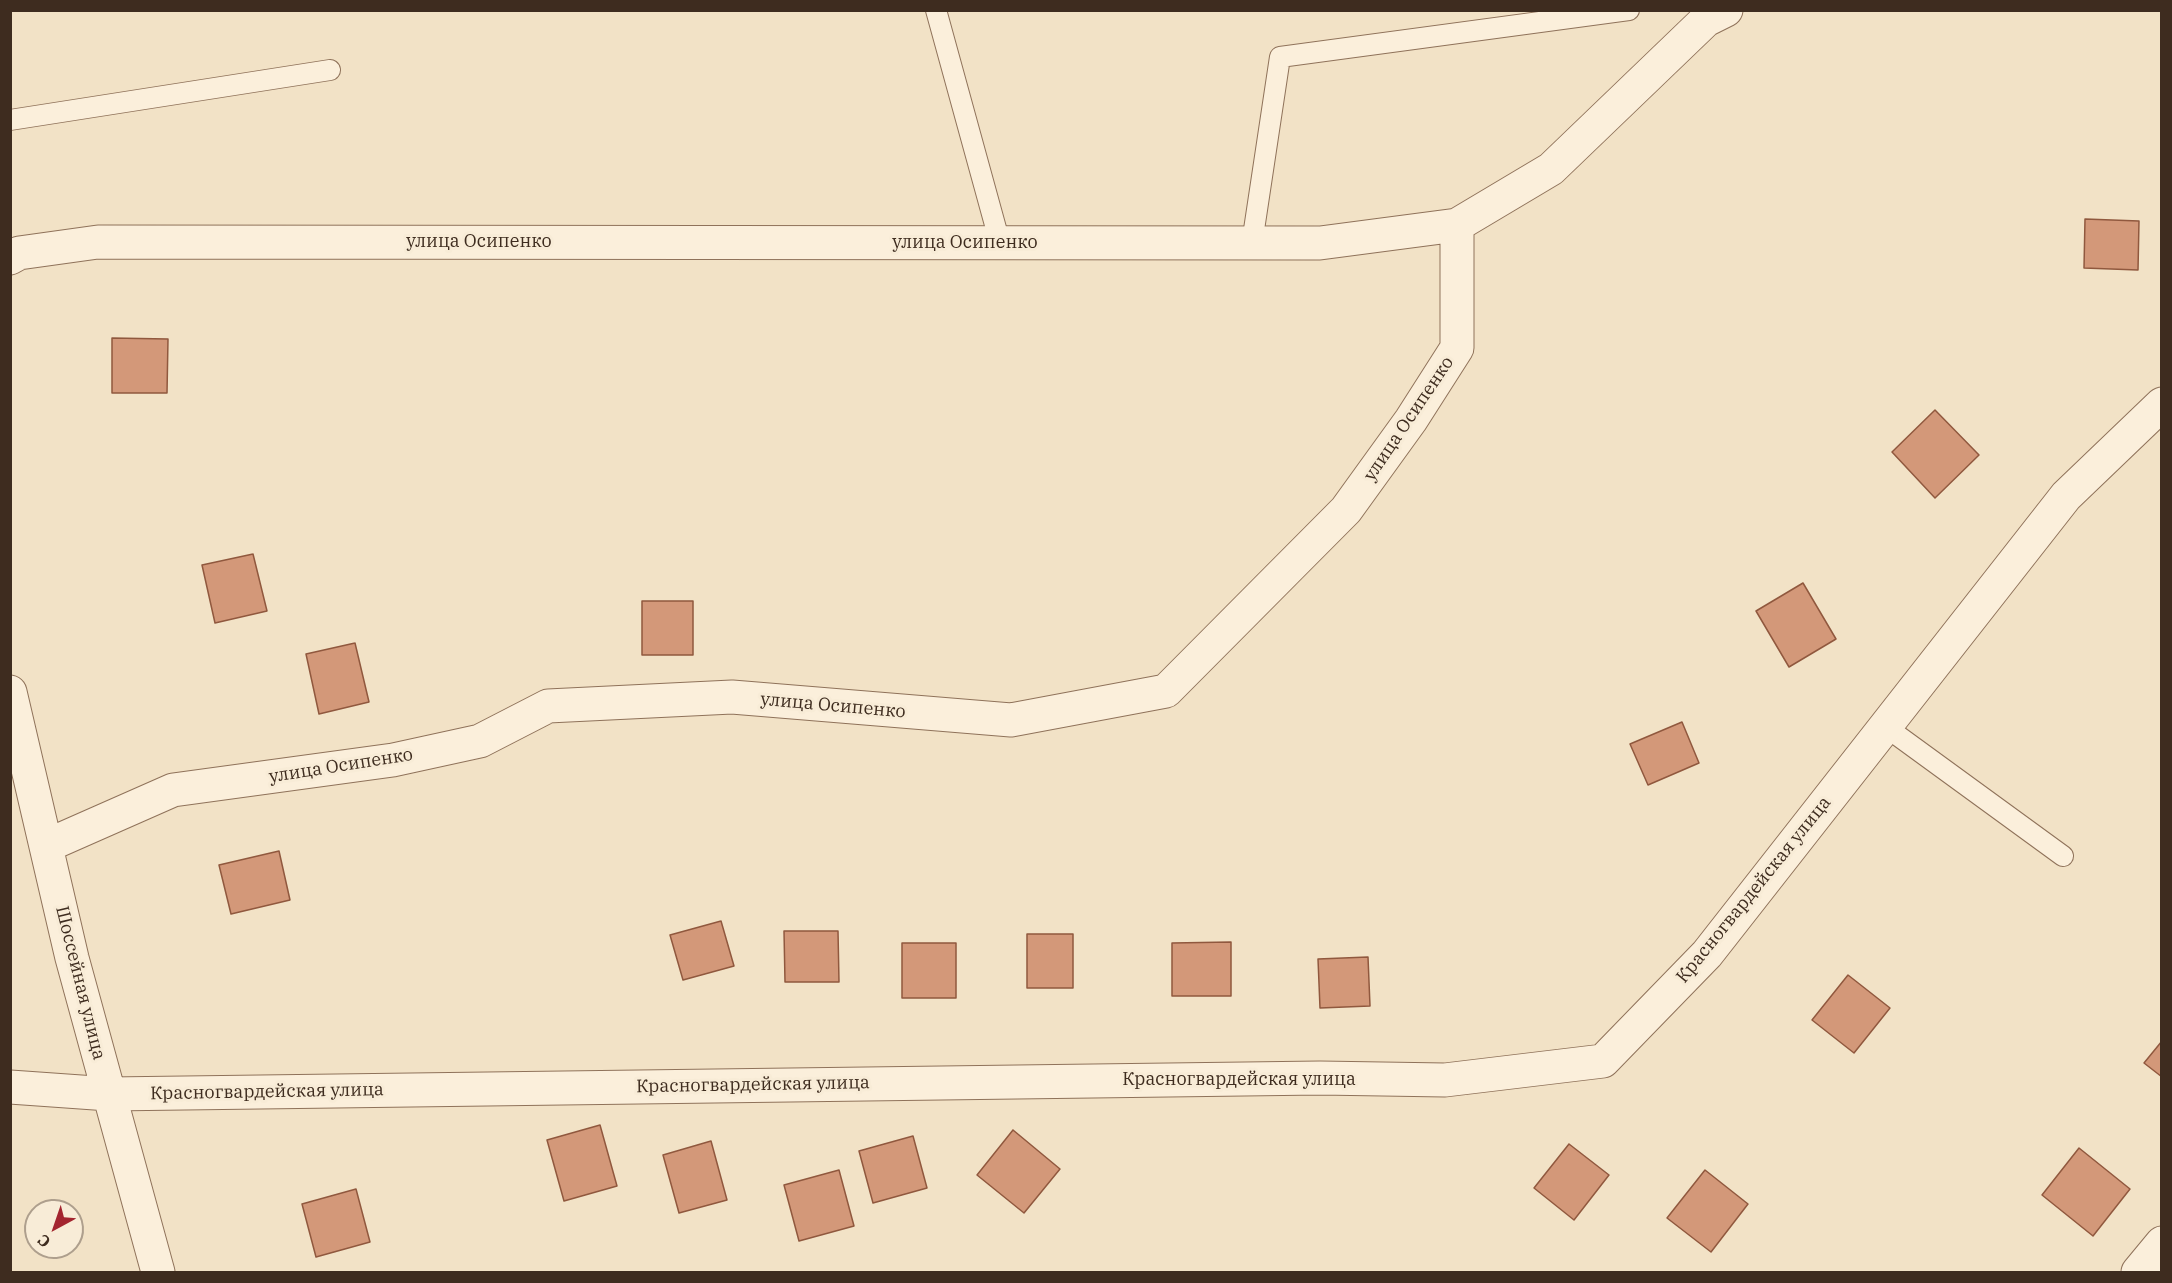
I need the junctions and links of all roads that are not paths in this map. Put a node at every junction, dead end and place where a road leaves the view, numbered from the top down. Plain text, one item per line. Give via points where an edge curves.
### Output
1 (936, 10) edge
2 (1629, 10) edge
3 (1726, 10) edge
4 (330, 70) dead end
5 (10, 120) edge
6 (1456, 225) junction
7 (1000, 243) junction
8 (1252, 243) junction
9 (10, 258) edge
10 (2162, 404) edge
11 (10, 692) edge
12 (1886, 727) junction
13 (46, 846) junction
14 (2063, 856) dead end
15 (10, 1087) edge
16 (109, 1094) junction
17 (2162, 1243) edge
18 (158, 1272) edge
19 (2138, 1272) edge

1 - 7 lane
2 - 8 lane via 1280,57
3 - 6 street via 1706,20 1551,169
4 - 5 lane
6 - 8 street, улица Осипенко via 1320,243
6 - 13 street, улица Осипенко via 1457,348 1346,510 1166,691 1011,720 732,697 548,706 480,741 393,759 173,790
7 - 8 street, улица Осипенко
7 - 9 street, улица Осипенко via 98,242 19,253
10 - 12 street, Красногвардейская улица via 2066,496
11 - 13 street, Шоссейная улица
12 - 14 lane
12 - 16 street, Красногвардейская улица via 1707,954 1603,1061 1445,1080 1320,1078
13 - 16 street, Шоссейная улица
15 - 16 street, Красногвардейская улица
16 - 18 street, Шоссейная улица
17 - 19 street

